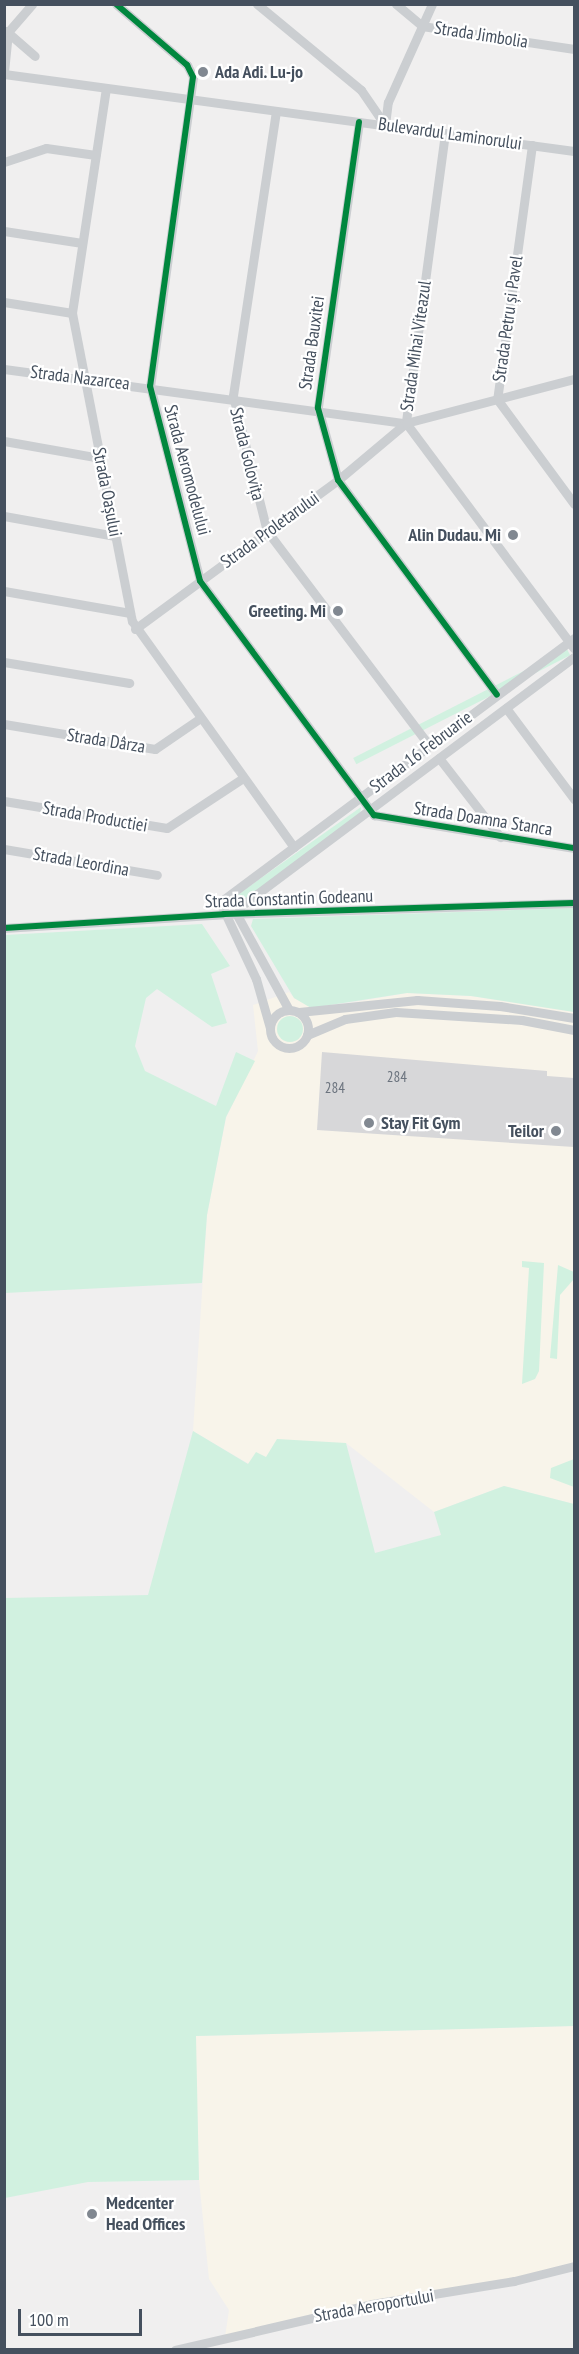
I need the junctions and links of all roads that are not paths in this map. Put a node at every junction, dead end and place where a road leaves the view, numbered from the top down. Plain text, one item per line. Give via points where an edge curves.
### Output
1 (32, 4) edge
2 (116, 4) edge
3 (257, 4) edge
4 (396, 4) edge
5 (432, 4) edge
6 (422, 26) junction
7 (6, 31) edge
8 (574, 49) edge
9 (35, 56) dead end
10 (4, 73) edge
11 (106, 88) junction
12 (191, 100) junction
13 (276, 111) junction
14 (359, 122) junction
15 (385, 125) junction
16 (445, 133) junction
17 (532, 145) junction
18 (574, 151) edge
19 (96, 155) junction
20 (4, 162) edge
21 (4, 231) edge
22 (82, 243) junction
23 (4, 302) edge
24 (72, 313) junction
25 (4, 369) edge
26 (574, 379) edge
27 (85, 380) junction
28 (150, 386) junction
29 (233, 396) junction
30 (497, 399) junction
31 (318, 408) junction
32 (406, 423) junction
33 (4, 441) edge
34 (100, 458) junction
35 (338, 480) junction
36 (574, 504) edge
37 (4, 516) edge
38 (267, 531) junction
39 (115, 536) junction
40 (200, 581) junction
41 (4, 591) edge
42 (130, 613) junction
43 (135, 629) junction
44 (573, 643) edge
45 (574, 657) edge
46 (4, 662) edge
47 (129, 683) dead end
48 (497, 695) junction
49 (506, 708) junction
50 (199, 719) junction
51 (4, 724) edge
52 (429, 745) junction
53 (439, 758) junction
54 (243, 778) junction
55 (361, 798) junction
56 (574, 799) edge
57 (4, 801) edge
58 (370, 810) junction
59 (500, 837) junction
60 (294, 848) junction
61 (574, 848) edge
62 (4, 849) edge
63 (157, 875) dead end
64 (574, 903) edge
65 (224, 914) junction
66 (237, 915) junction
67 (4, 928) edge
68 (294, 1011) junction
69 (574, 1018) edge
70 (270, 1028) junction
71 (574, 1030) edge
72 (308, 1035) junction
73 (574, 2266) edge
74 (175, 2349) edge

1 - 7 street
2 - 12 street, Strada Aeromodelului via 187,65 193,77
3 - 15 street via 361,90
4 - 6 street, Strada Jimbolia
5 - 6 street
6 - 8 street, Strada Jimbolia
6 - 15 street via 388,102
7 - 9 street
7 - 10 street
10 - 11 street, Bulevardul Laminorului
11 - 12 street, Bulevardul Laminorului
11 - 19 street, Strada Oașului
12 - 13 street, Bulevardul Laminorului
12 - 28 street, Strada Aeromodelului
13 - 14 street, Bulevardul Laminorului
13 - 29 street, Strada Golovița
14 - 15 street, Bulevardul Laminorului
14 - 31 street, Strada Bauxitei
15 - 16 street, Bulevardul Laminorului
16 - 17 street, Bulevardul Laminorului
16 - 32 street, Strada Mihai Viteazul
17 - 18 street, Bulevardul Laminorului
17 - 30 street, Strada Petru și Pavel
19 - 20 street via 46,148
19 - 22 street, Strada Oașului
21 - 22 street
22 - 24 street, Strada Oașului
23 - 24 street
24 - 27 street, Strada Oașului
25 - 27 street, Strada Nazarcea
26 - 30 street, Strada Proletarului
27 - 28 street, Strada Nazarcea
27 - 34 street, Strada Oașului
28 - 29 street, Strada Nazarcea
28 - 40 street, Strada Aeromodelului
29 - 31 street, Strada Nazarcea
29 - 38 street, Strada Golovița
30 - 32 street, Strada Proletarului
30 - 36 street, Strada Petru și Pavel
31 - 32 street, Strada Nazarcea
31 - 35 street, Strada Bauxitei
32 - 35 street, Strada Proletarului
32 - 44 street, Strada Mihai Viteazul
33 - 34 street
34 - 39 street, Strada Oașului
35 - 38 street, Strada Proletarului
35 - 48 street, Strada Bauxitei
37 - 39 street
38 - 40 street, Strada Proletarului
38 - 52 street, Strada Golovița
39 - 42 street, Strada Oașului
40 - 43 street, Strada Proletarului
40 - 55 street, Strada Aeromodelului
41 - 42 street
42 - 43 street, Strada Oașului
43 - 50 street, Strada Oașului
44 - 48 street, Strada 16 Februarie
45 - 49 street, Strada 16 Februarie
46 - 47 street
48 - 52 street, Strada 16 Februarie
49 - 53 street, Strada 16 Februarie
49 - 56 street
50 - 51 street, Strada Dârza via 155,749
50 - 54 street, Strada Oașului
52 - 55 street, Strada 16 Februarie
53 - 58 street, Strada 16 Februarie
53 - 59 street
54 - 57 street, Strada Productiei via 167,828
54 - 60 street, Strada Oașului
55 - 58 street
55 - 60 street, Strada 16 Februarie
58 - 59 street, Strada Doamna Stanca via 382,819
58 - 66 street, Strada 16 Februarie via 241,906
59 - 61 street, Strada Doamna Stanca
60 - 65 street, Strada 16 Februarie via 220,902
62 - 63 street, Strada Leordina
64 - 66 street, Strada Constantin Godeanu
65 - 66 street, Strada Constantin Godeanu
65 - 67 street, Strada Constantin Godeanu
65 - 70 street via 256,979
66 - 68 street
68 - 69 street via 417,1000 500,1006
68 - 70 street via 278,1014
68 - 72 street via 308,1025
70 - 72 street via 274,1041 287,1048 302,1044
71 - 72 street via 522,1020 396,1012 345,1019
73 - 74 street, Strada Aeroportului via 514,2281 372,2304

